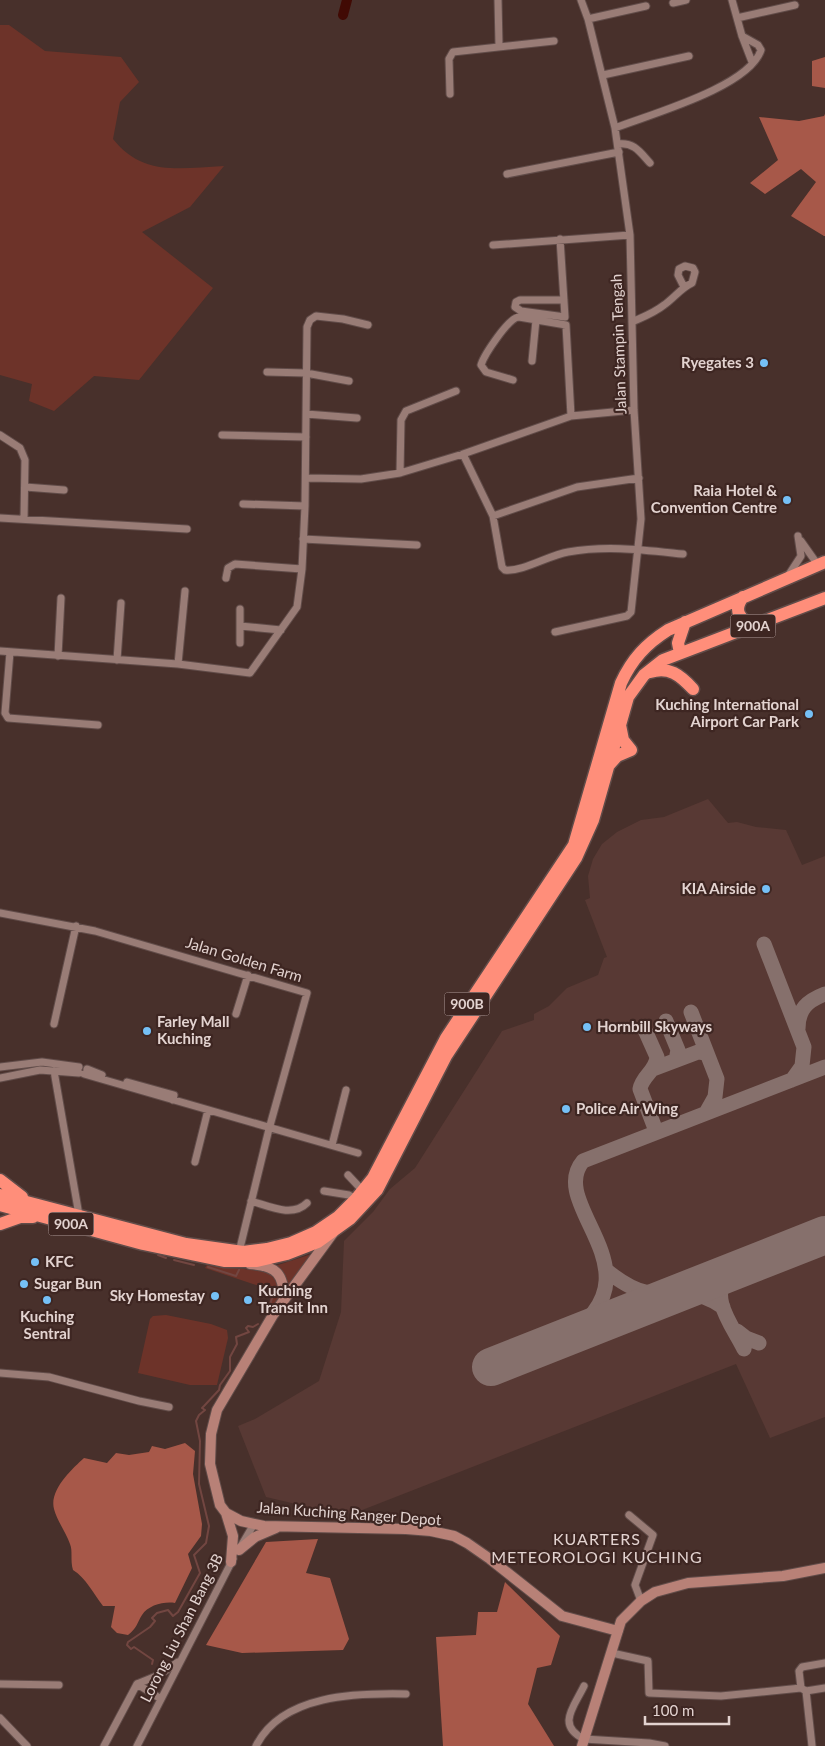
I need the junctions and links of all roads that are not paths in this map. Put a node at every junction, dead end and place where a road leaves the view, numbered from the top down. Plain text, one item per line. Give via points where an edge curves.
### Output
1 (498, 0) edge
2 (581, 0) edge
3 (686, 0) edge
4 (732, 0) edge
5 (673, 3) dead end
6 (795, 5) dead end
7 (646, 6) dead end
8 (737, 18) junction
9 (588, 19) junction
10 (742, 36) junction
11 (554, 41) dead end
12 (499, 45) junction
13 (689, 56) dead end
14 (752, 62) junction
15 (603, 75) junction
16 (450, 94) dead end
17 (615, 128) junction
18 (618, 148) junction
19 (650, 163) dead end
20 (507, 174) dead end
21 (630, 235) junction
22 (560, 239) junction
23 (493, 245) dead end
24 (684, 287) dead end
25 (564, 300) junction
26 (536, 320) junction
27 (632, 322) junction
28 (368, 325) dead end
29 (532, 361) dead end
30 (267, 372) dead end
31 (306, 373) junction
32 (513, 380) dead end
33 (349, 381) dead end
34 (456, 391) dead end
35 (634, 410) junction
36 (306, 414) junction
37 (571, 416) junction
38 (357, 418) dead end
39 (222, 435) dead end
40 (0, 436) edge
41 (306, 438) junction
42 (463, 454) junction
43 (400, 473) junction
44 (306, 478) junction
45 (638, 478) junction
46 (25, 487) junction
47 (64, 490) dead end
48 (243, 504) dead end
49 (305, 506) junction
50 (493, 516) junction
51 (0, 518) edge
52 (24, 519) junction
53 (187, 530) dead end
54 (303, 540) junction
55 (417, 544) dead end
56 (639, 549) junction
57 (683, 554) dead end
58 (822, 563) edge
59 (302, 569) junction
60 (226, 578) dead end
61 (786, 578) junction
62 (185, 591) dead end
63 (743, 597) junction
64 (62, 598) dead end
65 (825, 598) edge
66 (121, 603) dead end
67 (240, 609) dead end
68 (685, 622) junction
69 (754, 625) junction
70 (240, 626) junction
71 (281, 630) junction
72 (555, 632) dead end
73 (240, 643) dead end
74 (0, 651) edge
75 (10, 652) junction
76 (680, 653) junction
77 (58, 656) junction
78 (117, 660) junction
79 (178, 664) junction
80 (644, 675) junction
81 (693, 689) dead end
82 (98, 725) dead end
83 (0, 913) edge
84 (76, 926) junction
85 (248, 975) junction
86 (236, 1014) dead end
87 (55, 1020) dead end
88 (54, 1071) junction
89 (82, 1071) junction
90 (1, 1072) edge
91 (346, 1090) dead end
92 (208, 1110) junction
93 (269, 1129) junction
94 (332, 1145) junction
95 (358, 1153) dead end
96 (195, 1162) dead end
97 (348, 1175) dead end
98 (0, 1180) edge
99 (324, 1191) dead end
100 (0, 1195) edge
101 (360, 1195) junction
102 (251, 1201) junction
103 (29, 1202) junction
104 (307, 1203) dead end
105 (0, 1205) edge
106 (79, 1215) junction
107 (48, 1218) junction
108 (0, 1224) edge
109 (115, 1225) junction
110 (332, 1233) junction
111 (143, 1244) junction
112 (239, 1252) junction
113 (224, 1262) junction
114 (284, 1300) junction
115 (0, 1373) edge
116 (170, 1407) dead end
117 (226, 1513) junction
118 (629, 1515) dead end
119 (254, 1524) junction
120 (281, 1526) junction
121 (239, 1550) junction
122 (231, 1562) junction
123 (825, 1568) edge
124 (641, 1601) junction
125 (618, 1631) junction
126 (612, 1653) junction
127 (181, 1660) junction
128 (825, 1663) edge
129 (0, 1684) edge
130 (137, 1684) junction
131 (59, 1685) dead end
132 (584, 1686) dead end
133 (825, 1688) edge
134 (803, 1690) junction
135 (406, 1694) dead end
136 (161, 1699) junction
137 (0, 1718) edge
138 (583, 1743) edge
139 (632, 1744) edge
140 (27, 1746) edge
141 (104, 1746) edge
142 (137, 1746) edge
143 (256, 1746) edge
144 (665, 1746) edge
145 (812, 1746) edge

1 - 12 street
2 - 9 street, Jalan Stampin Tengah
3 - 5 street
4 - 8 street
6 - 8 street
7 - 9 street
8 - 10 street
9 - 15 street, Jalan Stampin Tengah
10 - 14 street
10 - 14 street via 761,50
11 - 12 street
12 - 16 street via 453,52 449,59
13 - 15 street
14 - 17 street via 745,71 709,94
15 - 17 street, Jalan Stampin Tengah
17 - 18 street, Jalan Stampin Tengah
18 - 19 street via 630,144 635,146
18 - 20 street
18 - 21 street, Jalan Stampin Tengah
21 - 22 street
21 - 27 street, Jalan Stampin Tengah
22 - 23 street
22 - 25 street
24 - 27 street via 664,305
25 - 25 street via 520,300 515,307 521,311 565,317
26 - 29 street
26 - 32 street via 515,317 481,362 486,372
26 - 37 street via 566,325
27 - 35 street, Jalan Stampin Tengah
28 - 31 street via 316,316 310,320
30 - 31 street
31 - 33 street
31 - 36 street
34 - 43 street via 406,411 401,420
35 - 37 street
35 - 45 street, Jalan Stampin Tengah
36 - 38 street
36 - 41 street
37 - 42 street
39 - 41 street
40 - 46 street via 20,448 25,460
41 - 44 street
42 - 43 street
42 - 50 street
43 - 44 street via 361,479
44 - 49 street
45 - 50 street via 577,487
45 - 56 street, Jalan Stampin Tengah
46 - 47 street
46 - 52 street
48 - 49 street
49 - 54 street
50 - 56 street via 502,567 510,570 564,552 591,548
51 - 52 street
52 - 53 street
54 - 55 street
54 - 59 street
56 - 57 street
56 - 72 street, Jalan Stampin Tengah via 631,612 627,616
58 - 61 highway, 900B
58 - 61 street via 798,536 801,556
59 - 60 street via 235,564 228,568
59 - 71 street via 296,610
61 - 63 highway, 900B
62 - 79 street
63 - 68 highway, 900B
63 - 69 highway via 739,614 742,620
64 - 77 street
65 - 69 highway, 900A
66 - 78 street
67 - 70 street
68 - 76 highway via 678,643
68 - 101 highway, 900B via 651,640 626,673 574,845 459,1016 429,1066 385,1158
69 - 76 highway, 900A
70 - 71 street
70 - 73 street
71 - 79 street via 250,673
74 - 75 street
75 - 77 street
75 - 82 street via 5,713 8,718
76 - 80 highway, 900A
77 - 78 street
78 - 79 street
80 - 81 highway via 666,669
80 - 110 highway, 900A via 628,697 591,826 576,858 446,1056 377,1190 360,1210
83 - 84 street, Jalan Golden Farm
84 - 85 street, Jalan Golden Farm
84 - 87 street
85 - 86 street
85 - 93 street, Jalan Golden Farm via 307,993
88 - 89 street
88 - 90 street
88 - 106 street
89 - 90 street via 42,1062
89 - 92 street
91 - 94 street
92 - 93 street
92 - 96 street
93 - 94 street
93 - 102 street, Jalan Golden Farm
94 - 95 street
97 - 101 street
98 - 103 highway
99 - 101 street
100 - 103 highway, 900B
101 - 112 highway, 900B via 338,1216 305,1237 268,1249
102 - 104 street via 291,1211
102 - 112 street, Jalan Golden Farm
103 - 106 highway, 900B
105 - 107 highway, 900A
106 - 109 highway, 900B
107 - 108 highway via 20,1217
107 - 111 highway, 900A
109 - 111 highway via 140,1236
109 - 112 highway, 900B via 186,1244
110 - 113 highway, 900A via 305,1248 272,1259
110 - 114 street
111 - 113 highway, 900A
113 - 114 street via 271,1268 284,1282
114 - 117 street via 222,1401 211,1434 213,1482
115 - 116 street via 49,1377
117 - 119 street, Jalan Kuching Ranger Depot
117 - 122 street via 233,1536
118 - 124 street via 653,1535 635,1585
119 - 120 street, Jalan Kuching Ranger Depot
119 - 121 street, Lorong Liu Shan Bang 3B
120 - 121 street via 255,1537
120 - 125 street, Jalan Kuching Ranger Depot via 406,1529 454,1536 562,1616
121 - 122 street, Lorong Liu Shan Bang 3B
122 - 127 street, Lorong Liu Shan Bang 3B
123 - 124 street via 783,1576 688,1583 655,1592
124 - 125 street via 626,1615
125 - 126 street
126 - 134 street via 648,1661 648,1693 721,1696
126 - 138 street
127 - 130 street via 159,1675
127 - 136 street, Lorong Liu Shan Bang 3B
128 - 134 street via 802,1667 799,1671
129 - 131 street
130 - 136 street
130 - 141 street
132 - 138 street via 568,1720 569,1727
133 - 134 street
134 - 145 street
135 - 143 street via 334,1698 308,1703 270,1728
136 - 142 street, Lorong Liu Shan Bang 3B
137 - 140 street
138 - 139 street
139 - 144 street

